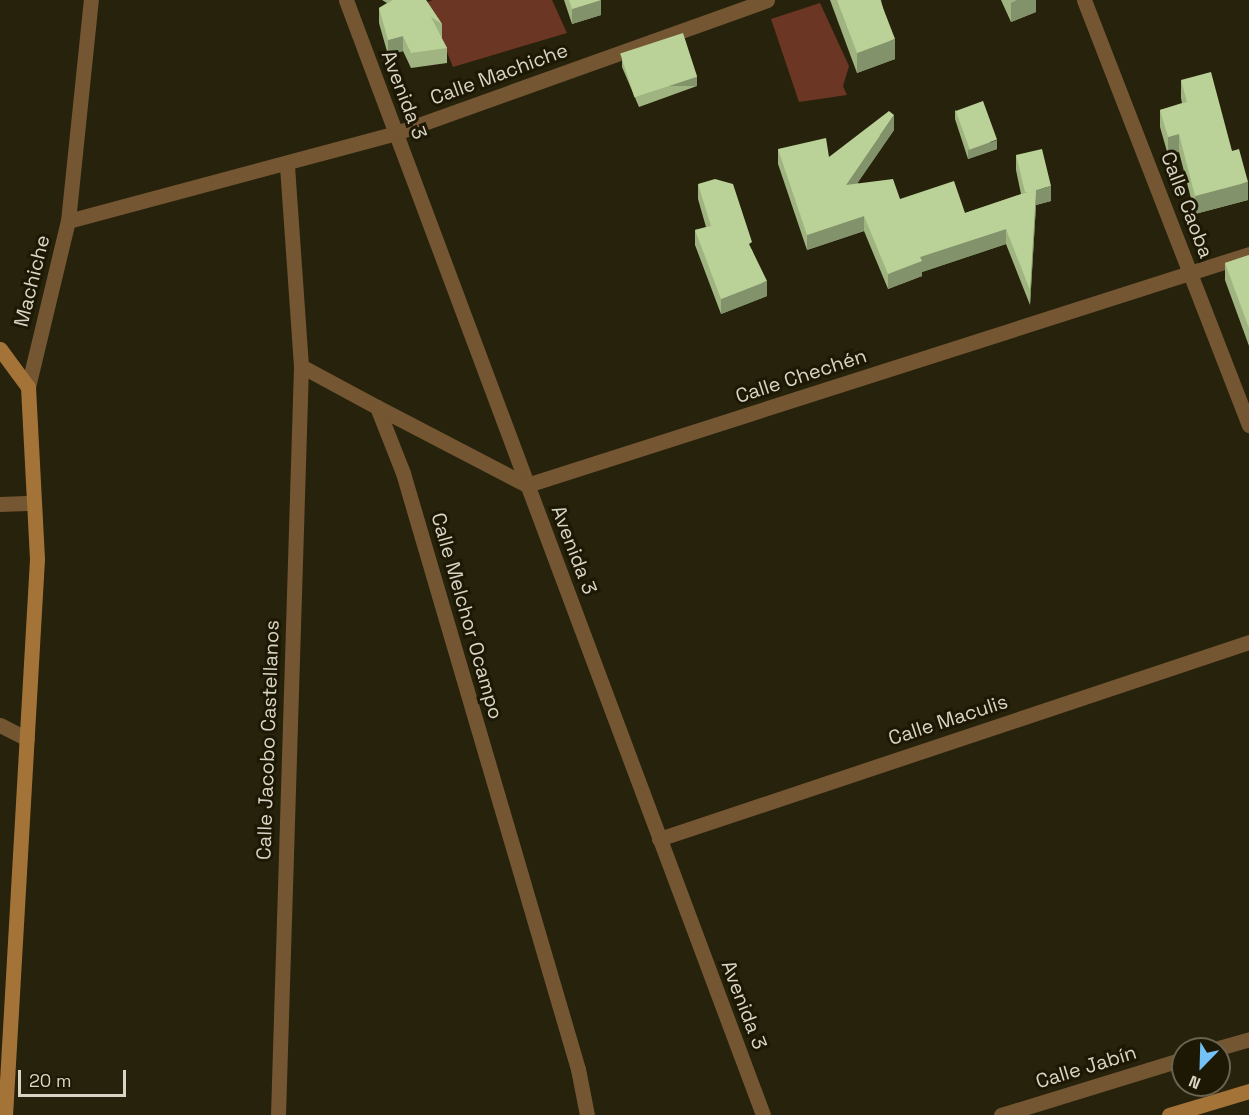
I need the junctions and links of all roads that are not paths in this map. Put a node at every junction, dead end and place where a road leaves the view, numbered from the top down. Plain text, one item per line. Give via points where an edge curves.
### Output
1 (346, 0) edge
2 (767, 0) edge
3 (1084, 0) edge
4 (89, 3) edge
5 (396, 134) junction
6 (287, 165) junction
7 (68, 221) junction
8 (1249, 254) edge
9 (1191, 274) junction
10 (0, 349) edge
11 (301, 366) junction
12 (27, 387) junction
13 (377, 407) junction
14 (1249, 425) edge
15 (527, 485) junction
16 (33, 503) junction
17 (0, 504) edge
18 (1249, 642) edge
19 (0, 725) edge
20 (27, 739) junction
21 (659, 839) junction
22 (1249, 1039) edge
23 (1231, 1044) edge
24 (1171, 1063) edge
25 (4, 1071) edge
26 (1249, 1091) edge
27 (5, 1115) edge
28 (278, 1115) edge
29 (587, 1115) edge
30 (763, 1115) edge
31 (1001, 1115) edge
32 (1169, 1115) edge

1 - 5 street, Avenida 3
2 - 5 street, Calle Machiche
3 - 9 street, Calle Caoba
4 - 7 street, Machiche
5 - 6 street, Calle Machiche
5 - 15 street, Avenida 3
6 - 7 street, Calle Machiche
6 - 11 street
7 - 12 street, Machiche
8 - 9 street, Calle Chechén
9 - 14 street, Calle Caoba
9 - 15 street, Calle Chechén
10 - 12 main road
11 - 13 street
11 - 28 street, Calle Jacobo Castellanos
12 - 16 main road
13 - 15 street
13 - 29 street, Calle Melchor Ocampo via 403,473 578,1069
15 - 21 street, Avenida 3
16 - 17 street
16 - 20 main road via 37,559
18 - 21 street, Calle Maculis
19 - 20 street
20 - 25 main road
21 - 30 street, Avenida 3
22 - 23 street
24 - 31 street, Calle Jabín
25 - 27 main road
26 - 32 main road

